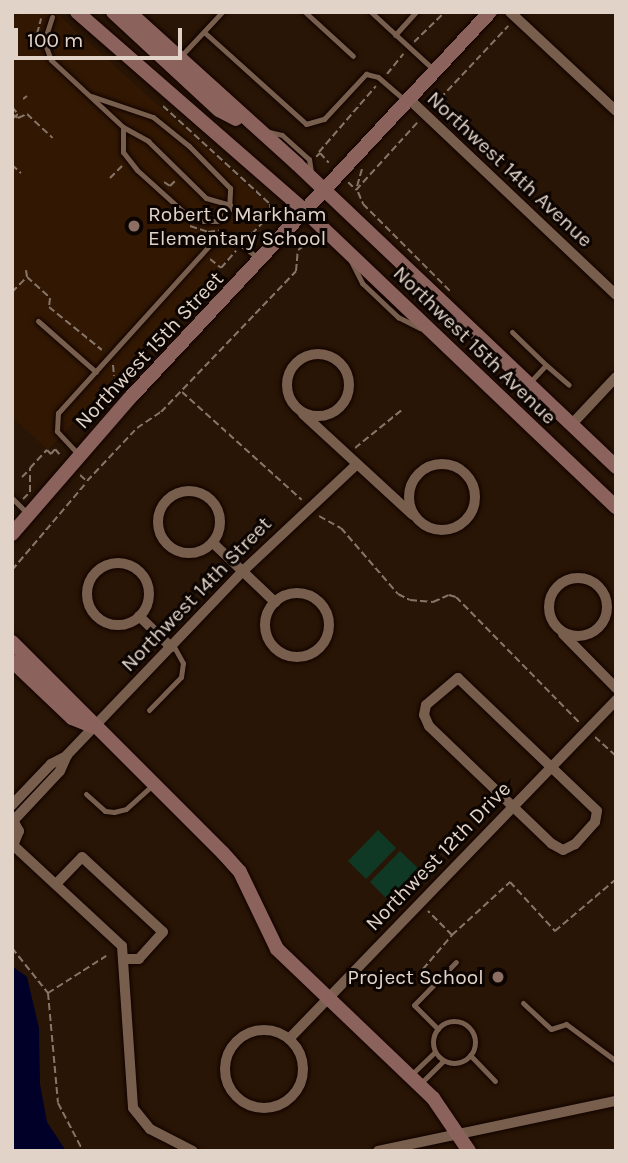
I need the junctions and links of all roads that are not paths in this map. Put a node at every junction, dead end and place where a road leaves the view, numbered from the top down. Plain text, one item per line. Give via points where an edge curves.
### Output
1 (77, 12) edge
2 (113, 12) edge
3 (130, 12) edge
4 (222, 12) edge
5 (305, 12) edge
6 (371, 12) edge
7 (416, 12) edge
8 (490, 12) edge
9 (510, 12) edge
10 (52, 17) dead end
11 (204, 32) junction
12 (395, 35) junction
13 (353, 56) dead end
14 (179, 58) junction
15 (435, 71) junction
16 (91, 96) junction
17 (407, 101) junction
18 (616, 111) edge
19 (123, 127) junction
20 (258, 132) junction
21 (325, 191) junction
22 (230, 205) junction
23 (306, 212) junction
24 (261, 260) junction
25 (616, 295) edge
26 (38, 321) dead end
27 (512, 332) dead end
28 (547, 365) junction
29 (96, 372) junction
30 (616, 377) edge
31 (528, 384) junction
32 (569, 384) dead end
33 (296, 408) junction
34 (571, 425) junction
35 (75, 461) junction
36 (357, 464) junction
37 (616, 467) edge
38 (12, 498) edge
39 (616, 507) edge
40 (29, 515) junction
41 (419, 520) junction
42 (12, 534) edge
43 (213, 542) junction
44 (243, 571) junction
45 (275, 602) junction
46 (139, 616) junction
47 (558, 628) junction
48 (12, 642) edge
49 (172, 646) junction
50 (12, 661) edge
51 (616, 688) edge
52 (616, 700) edge
53 (149, 710) dead end
54 (94, 727) junction
55 (67, 755) junction
56 (553, 765) junction
57 (153, 785) junction
58 (86, 794) dead end
59 (12, 805) edge
60 (513, 807) junction
61 (13, 819) edge
62 (13, 847) edge
63 (56, 884) junction
64 (123, 959) junction
65 (456, 962) dead end
66 (328, 998) junction
67 (523, 1003) dead end
68 (438, 1029) junction
69 (289, 1039) junction
70 (435, 1052) junction
71 (470, 1055) junction
72 (616, 1061) edge
73 (442, 1062) junction
74 (415, 1080) junction
75 (495, 1081) dead end
76 (616, 1101) edge
77 (457, 1134) junction
78 (193, 1151) edge
79 (378, 1151) edge
80 (457, 1151) edge
81 (469, 1151) edge

1 - 23 street, Northwest 15th Avenue
2 - 20 street via 219,110
3 - 14 street
4 - 11 lane
5 - 13 lane
6 - 12 lane
7 - 12 lane
8 - 15 street, Northwest 15th Street
9 - 18 street
10 - 16 lane via 44,41 51,60
11 - 14 lane
11 - 17 lane via 306,124 324,119 369,74
12 - 15 lane
14 - 20 street
15 - 17 street, Northwest 15th Street
16 - 19 lane
16 - 22 lane via 153,117 230,188
17 - 21 street, Northwest 15th Street
17 - 25 street, Northwest 14th Avenue
19 - 22 lane via 148,141 206,198
19 - 22 lane via 123,152 187,215 217,221
20 - 21 street, Northwest 15th Avenue
21 - 23 street, Northwest 15th Street
21 - 31 street, Northwest 15th Avenue
23 - 24 street, Northwest 15th Street
23 - 39 street, Northwest 15th Avenue
24 - 29 lane via 230,236 216,241
24 - 35 street, Northwest 15th Street
26 - 29 lane
27 - 28 lane
28 - 31 lane
28 - 32 lane
29 - 35 lane via 57,418 62,440
30 - 34 street
31 - 34 street, Northwest 15th Avenue
33 - 33 street via 327,415 344,403 349,382 340,362 320,353 299,359 291,367 286,388
33 - 36 street
34 - 37 street, Northwest 15th Avenue
35 - 40 street, Northwest 15th Street
36 - 41 street
36 - 44 street, Northwest 14th Street
38 - 40 lane
40 - 42 street, Northwest 15th Street
41 - 41 street via 439,530 461,523 474,505 475,493 466,473 445,464 423,469 410,488 409,500
43 - 43 street via 221,518 210,498 190,490 169,498 158,518 168,545 188,554
43 - 44 street
44 - 45 street
44 - 49 street, Northwest 14th Street
45 - 45 street via 265,629 275,649 295,658 317,651 330,621 320,601 300,592
46 - 46 street via 149,590 139,570 120,562 99,569 87,597 96,616 115,625
46 - 49 street
47 - 47 street via 576,636 596,630 606,613 604,593 597,585 579,578 553,590 548,610
47 - 51 street
48 - 54 street via 83,709
49 - 53 lane via 183,663 181,677
49 - 54 street, Northwest 14th Street
50 - 54 street via 72,718
52 - 56 street, Northwest 12th Drive
54 - 55 street, Northwest 14th Street
54 - 57 street
55 - 59 street, Northwest 14th Street via 51,764
55 - 61 street, Northwest 14th Street via 60,771
56 - 60 street, Northwest 12th Drive
56 - 60 street via 597,811 595,822 575,845 563,850
56 - 60 street via 469,684 458,678 445,684 426,705 429,726
57 - 58 lane via 126,809 114,812 105,811
57 - 66 street via 240,872 277,949
60 - 66 street, Northwest 12th Drive
61 - 62 street via 19,831
62 - 63 street
63 - 64 street via 122,946
63 - 64 street via 82,857 163,932 139,959
64 - 78 street via 134,1108 150,1129
65 - 68 lane via 414,1005
66 - 69 street, Northwest 12th Drive
66 - 74 street
67 - 72 lane via 551,1029 566,1024
68 - 70 lane via 432,1041
68 - 71 lane via 453,1020 465,1024 475,1037
69 - 69 street via 267,1030 243,1036 234,1044 225,1066 226,1079 239,1100 264,1109 289,1099 298,1089 302,1062
70 - 73 lane
70 - 74 lane
71 - 73 lane via 460,1062
71 - 75 lane
73 - 74 lane
74 - 77 street
76 - 77 street
77 - 79 street
77 - 80 street
77 - 81 street

